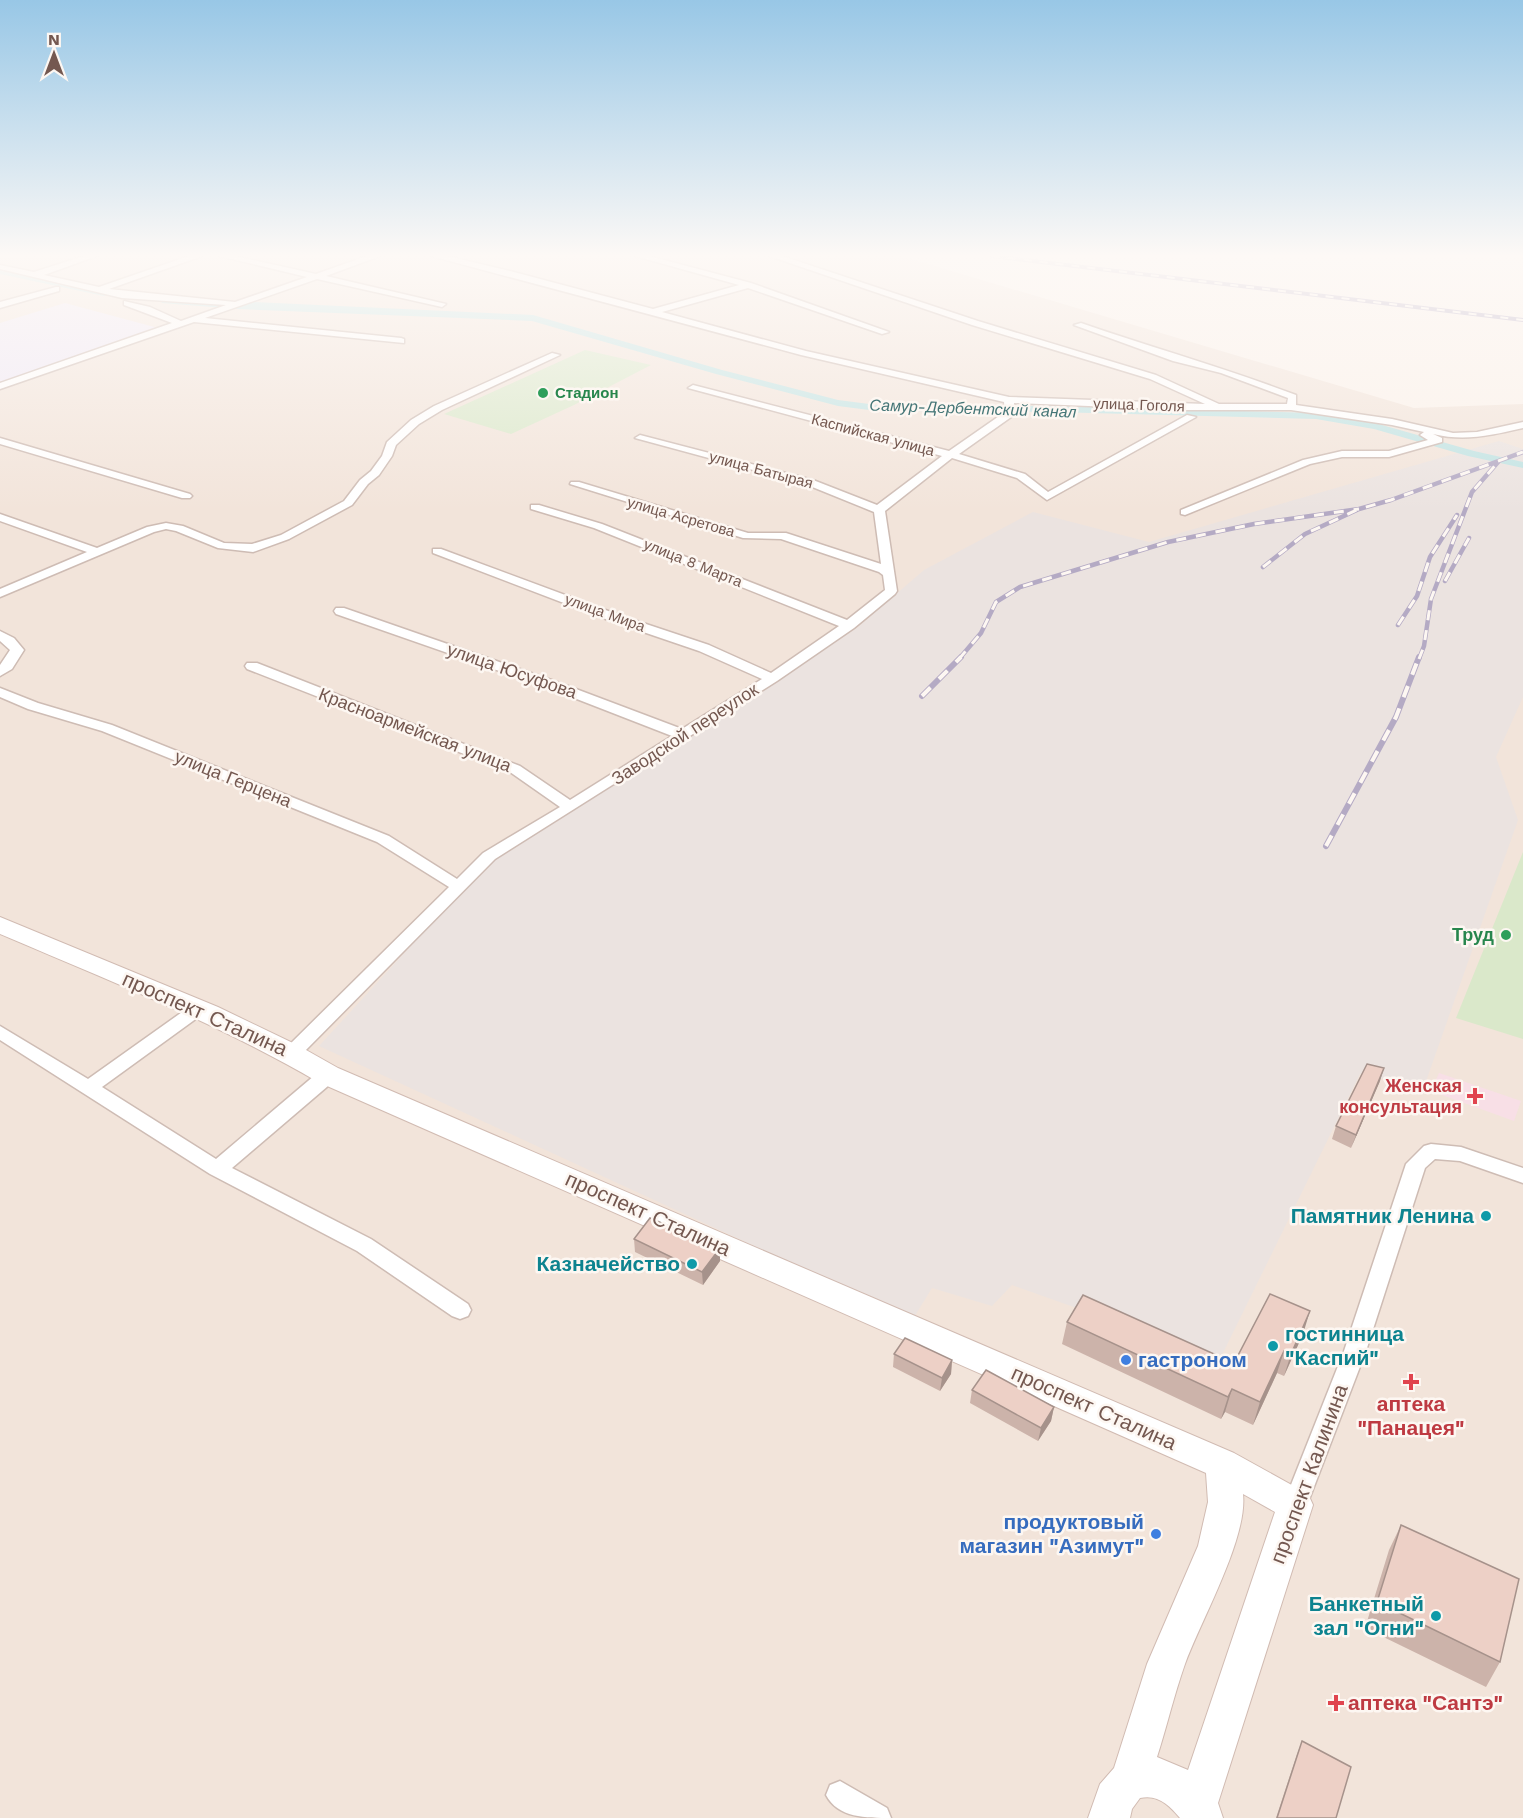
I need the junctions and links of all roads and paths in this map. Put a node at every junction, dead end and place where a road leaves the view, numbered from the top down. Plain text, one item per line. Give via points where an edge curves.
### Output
1 (132, 341) edge
2 (759, 341) edge
3 (1034, 341) edge
4 (1124, 341) edge
5 (555, 355) dead end
6 (0, 386) edge
7 (693, 388) dead end
8 (1010, 405) junction
9 (1218, 407) junction
10 (1290, 407) junction
11 (1191, 417) dead end
12 (1392, 422) junction
13 (1523, 425) edge
14 (640, 438) dead end
15 (0, 441) edge
16 (950, 455) junction
17 (575, 484) dead end
18 (186, 496) dead end
19 (535, 507) dead end
20 (879, 510) junction
21 (1185, 512) dead end
22 (0, 518) edge
23 (437, 551) dead end
24 (98, 552) junction
25 (889, 575) junction
26 (0, 593) edge
27 (340, 611) dead end
28 (849, 625) junction
29 (0, 635) edge
30 (252, 666) dead end
31 (0, 672) edge
32 (772, 678) junction
33 (0, 692) edge
34 (683, 735) junction
35 (570, 807) junction
36 (458, 886) junction
37 (0, 925) edge
38 (198, 1009) junction
39 (0, 1032) edge
40 (292, 1053) junction
41 (328, 1075) junction
42 (88, 1088) junction
43 (216, 1169) junction
44 (1523, 1176) edge
45 (460, 1310) dead end
46 (1222, 1464) junction
47 (1295, 1505) junction
48 (1130, 1781) junction
49 (840, 1795) dead end
50 (1200, 1811) edge
51 (877, 1818) edge
52 (1109, 1818) edge

1 - 6 street
2 - 8 street, улица Гоголя
3 - 9 street via 1153,377
4 - 10 street via 1293,397
5 - 24 street via 415,422 391,444 375,473 348,502 285,537 253,548 222,546 166,526
7 - 16 street, Каспийская улица
8 - 9 street, улица Гоголя
8 - 16 street via 991,429
9 - 10 street, улица Гоголя
10 - 12 street, улица Гоголя
11 - 16 street, Каспийская улица via 1047,497 1022,476
12 - 13 street via 1453,436
12 - 21 street via 1438,440 1389,454 1342,454 1307,462
14 - 20 street, улица Батырая via 809,482
15 - 18 street
16 - 20 street
17 - 25 street, улица Асретова via 747,536 782,535 883,569
19 - 28 street, улица 8 Марта via 598,526
20 - 25 street, Заводской переулок
22 - 24 street
23 - 32 street, улица Мира via 704,648
24 - 26 street
25 - 28 street, Заводской переулок via 891,591
27 - 34 street, улица Юсуфова via 537,679
28 - 32 street, Заводской переулок
29 - 31 street via 17,650
30 - 35 street, Красноармейская улица via 515,769
32 - 34 street, Заводской переулок
33 - 36 street, улица Герцена via 107,728 383,839
34 - 35 street, Заводской переулок
35 - 36 street, Заводской переулок via 489,856
36 - 40 street, Заводской переулок
37 - 38 street, проспект Сталина
38 - 40 street, проспект Сталина
38 - 42 street
39 - 42 street
40 - 41 street, проспект Сталина
41 - 43 street
41 - 46 street, проспект Сталина
42 - 43 street
43 - 45 street via 364,1245
44 - 47 street, проспект Калинина via 1461,1154 1431,1151 1416,1164 1355,1351
46 - 47 street, проспект Сталина
46 - 48 street via 1226,1502 1216,1546 1166,1664
47 - 50 street, проспект Калинина
48 - 50 street via 1154,1777 1171,1782 1187,1793
48 - 52 street via 1115,1796
49 - 51 street

